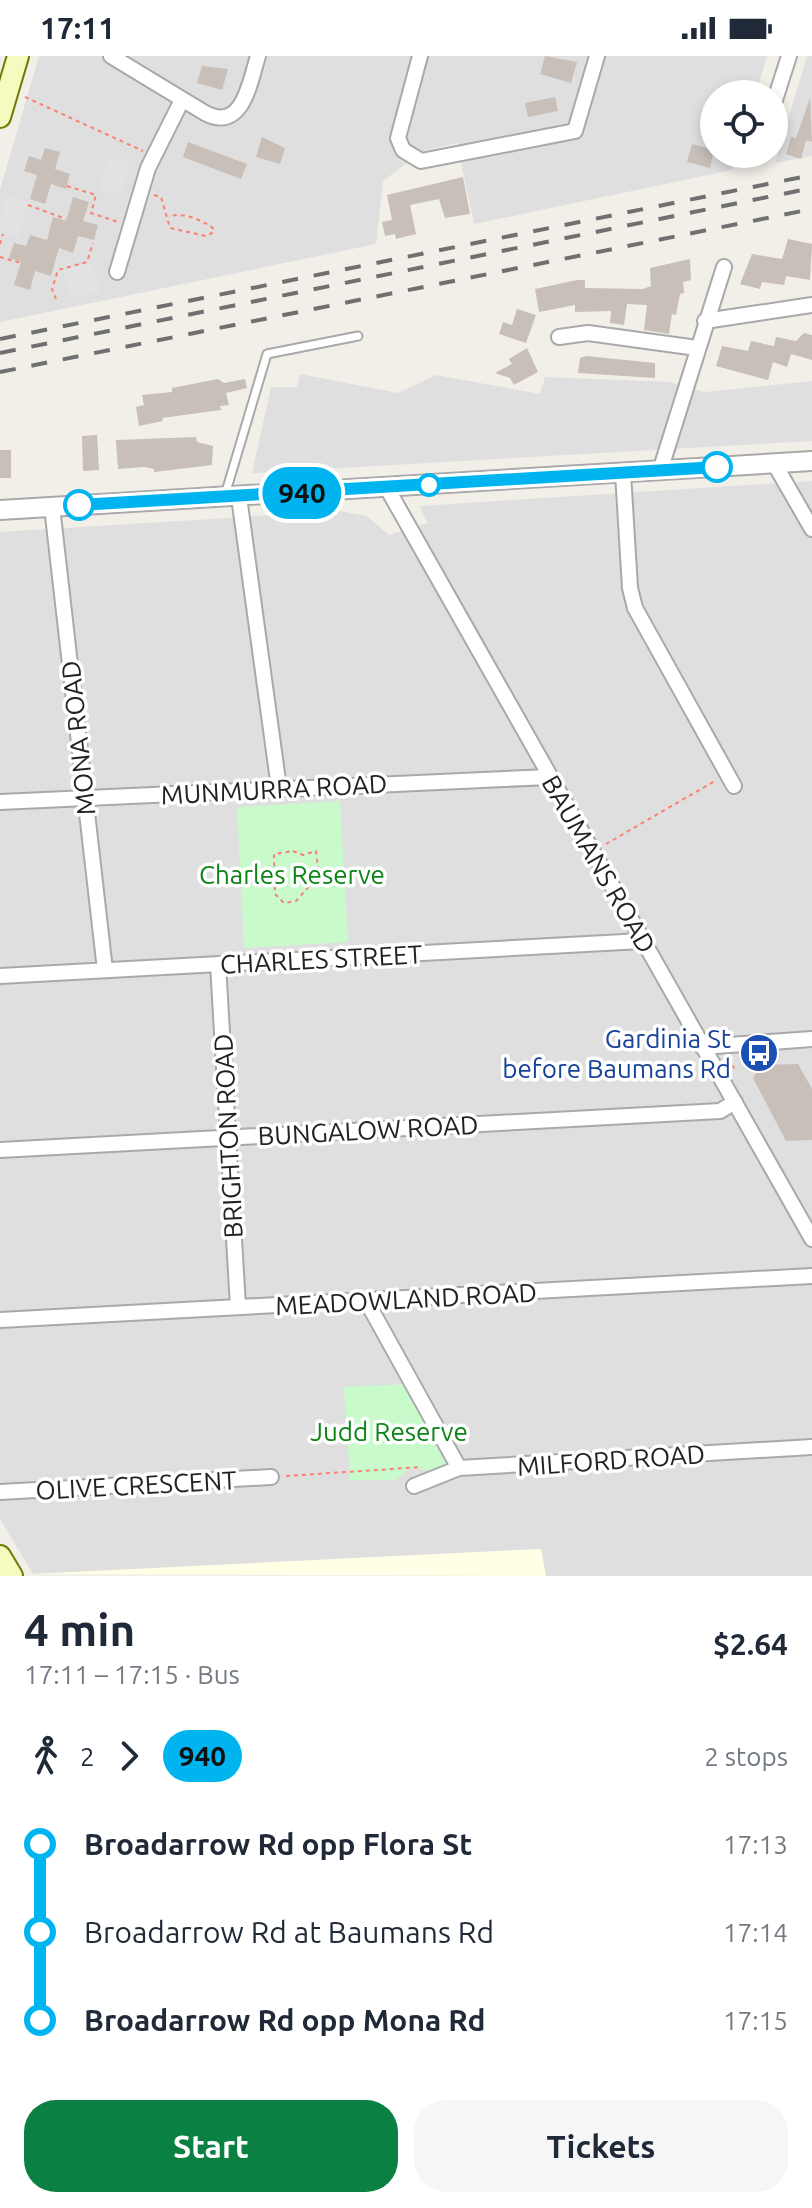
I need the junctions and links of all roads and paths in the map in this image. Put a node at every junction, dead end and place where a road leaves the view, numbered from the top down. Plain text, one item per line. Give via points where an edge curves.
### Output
1 (18, 56) edge
2 (111, 56) edge
3 (258, 56) edge
4 (420, 56) edge
5 (597, 56) edge
6 (789, 56) edge
7 (781, 80) edge
8 (24, 97) dead end
9 (182, 100) junction
10 (0, 117) edge
11 (153, 155) junction
12 (67, 186) dead end
13 (141, 191) junction
14 (28, 205) dead end
15 (169, 217) junction
16 (66, 219) dead end
17 (131, 225) junction
18 (3, 234) dead end
19 (93, 243) dead end
20 (0, 244) edge
21 (0, 257) edge
22 (21, 263) dead end
23 (724, 267) dead end
24 (117, 272) dead end
25 (52, 289) junction
26 (47, 291) dead end
27 (56, 299) dead end
28 (812, 305) edge
29 (705, 321) junction
30 (358, 336) dead end
31 (559, 337) dead end
32 (697, 348) junction
33 (812, 461) edge
34 (774, 463) junction
35 (660, 471) junction
36 (623, 473) junction
37 (387, 488) junction
38 (231, 497) junction
39 (52, 507) junction
40 (0, 510) edge
41 (812, 529) edge
42 (549, 777) junction
43 (731, 780) joint
44 (279, 788) junction
45 (85, 798) junction
46 (0, 802) edge
47 (591, 852) junction
48 (284, 903) joint
49 (642, 941) junction
50 (218, 964) junction
51 (105, 970) junction
52 (0, 976) edge
53 (812, 1039) edge
54 (702, 1047) junction
55 (732, 1065) dead end
56 (736, 1070) dead end
57 (735, 1102) junction
58 (229, 1138) junction
59 (0, 1150) edge
60 (812, 1239) edge
61 (812, 1276) edge
62 (367, 1302) junction
63 (238, 1307) junction
64 (0, 1320) edge
65 (812, 1447) edge
66 (459, 1468) junction
67 (430, 1469) dead end
68 (271, 1477) joint
69 (414, 1486) dead end
70 (0, 1492) edge
71 (0, 1556) edge
72 (12, 1576) edge

1 - 10 main road
2 - 9 street
3 - 9 street via 243,104 233,114 211,116
4 - 5 street via 398,130 399,145 408,155 429,161 575,131
6 - 7 street
8 - 11 path
9 - 11 street
11 - 13 street
12 - 17 path via 96,195 91,213
13 - 15 path via 161,197
13 - 17 street
14 - 16 path
15 - 15 path via 170,228 206,236 214,229 176,214
17 - 24 street
18 - 20 path
19 - 25 path via 87,262 58,270
21 - 22 path
23 - 29 street
25 - 26 path
25 - 27 path
28 - 29 street
29 - 32 street
30 - 38 lane via 267,354
31 - 32 street via 588,333
32 - 35 street
33 - 34 street
34 - 35 street
34 - 41 street
35 - 36 street
36 - 37 street
36 - 43 street via 635,608
37 - 38 street
37 - 42 street, BAUMANS ROAD
38 - 39 street
38 - 44 street
39 - 40 street
39 - 45 street, MONA ROAD
42 - 44 street, MUNMURRA ROAD
42 - 47 street, BAUMANS ROAD
43 - 47 path
44 - 45 street, MUNMURRA ROAD
45 - 46 street, MUNMURRA ROAD
45 - 51 street, MONA ROAD
47 - 49 street, BAUMANS ROAD
48 - 48 path via 273,887 274,854 316,851 318,878 296,901
49 - 50 street, CHARLES STREET
49 - 54 street, BAUMANS ROAD
50 - 51 street, CHARLES STREET
50 - 58 street, BRIGHTON ROAD
51 - 52 street, CHARLES STREET
53 - 54 street
54 - 57 street, BAUMANS ROAD
55 - 56 path
57 - 58 street, BUNGALOW ROAD via 720,1111
57 - 60 street, BAUMANS ROAD
58 - 59 street, BUNGALOW ROAD
58 - 63 street, BRIGHTON ROAD
61 - 62 street, MEADOWLAND ROAD
62 - 63 street, MEADOWLAND ROAD
62 - 66 street
63 - 64 street, MEADOWLAND ROAD
65 - 66 street, MILFORD ROAD
66 - 69 street, MILFORD ROAD
67 - 68 path via 408,1466 396,1471
68 - 70 street, OLIVE CRESCENT
71 - 72 main road

